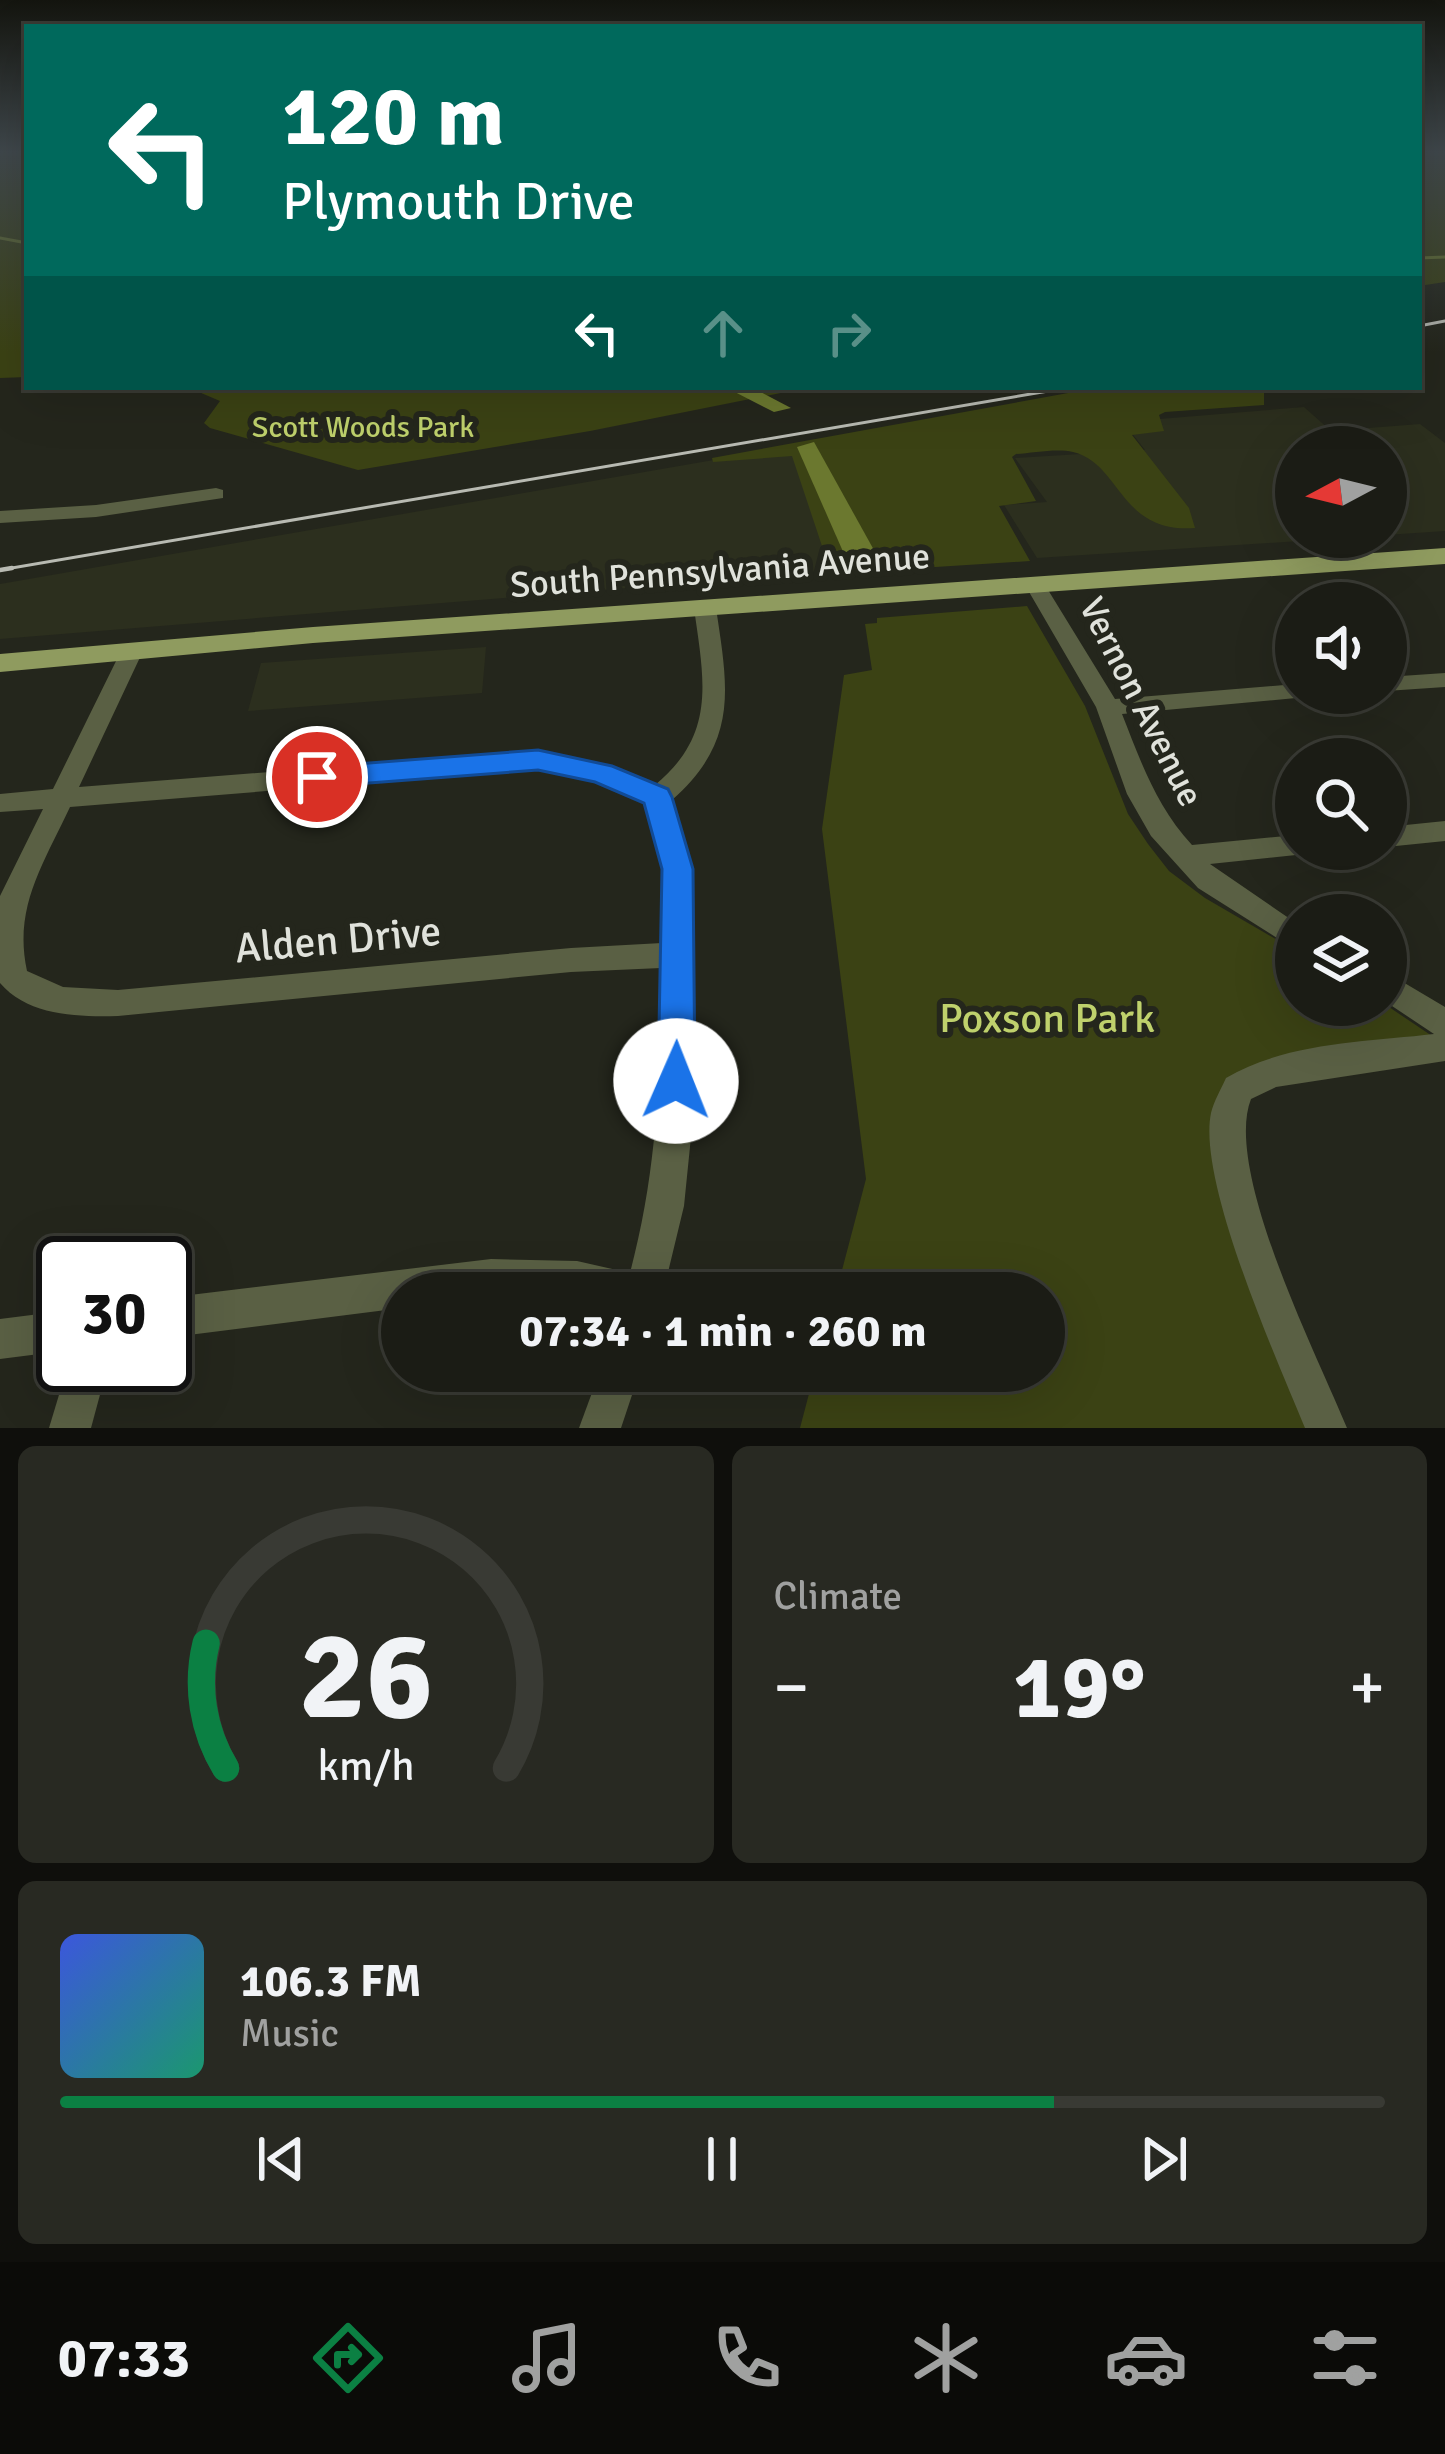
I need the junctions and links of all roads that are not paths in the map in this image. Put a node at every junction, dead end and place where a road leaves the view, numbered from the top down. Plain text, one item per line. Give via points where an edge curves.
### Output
1 (216, 494) dead end
2 (0, 517) edge
3 (1442, 559) edge
4 (1035, 585) junction
5 (705, 608) junction
6 (132, 651) junction
7 (0, 662) edge
8 (1445, 680) edge
9 (1407, 683) edge
10 (1275, 693) edge
11 (1108, 707) junction
12 (658, 797) junction
13 (62, 798) junction
14 (0, 803) edge
15 (1445, 831) edge
16 (1407, 835) edge
17 (1275, 847) edge
18 (1182, 856) junction
19 (1275, 926) edge
20 (679, 955) junction
21 (6, 983) edge
22 (1407, 1000) edge
23 (1445, 1024) edge
24 (1445, 1047) edge
25 (649, 1272) edge
26 (381, 1291) edge
27 (192, 1315) edge
28 (36, 1334) edge
29 (0, 1339) edge
30 (80, 1392) edge
31 (613, 1392) edge
32 (70, 1428) edge
33 (601, 1428) edge
34 (1326, 1428) edge

1 - 2 street
3 - 4 main road, South Pennsylvania Avenue
4 - 5 main road, South Pennsylvania Avenue
4 - 11 street, Vernon Avenue
5 - 6 main road, South Pennsylvania Avenue
5 - 12 street via 716,713 697,761
6 - 7 main road, South Pennsylvania Avenue
6 - 13 street, Alden Drive
8 - 9 street
10 - 11 street
11 - 18 street, Vernon Avenue via 1140,794
12 - 13 street via 602,773 538,760
12 - 20 street via 677,869
13 - 14 street
13 - 21 street, Alden Drive via 6,921
15 - 16 street
17 - 18 street
18 - 19 street, Vernon Avenue
20 - 21 street, Alden Drive via 118,1003 54,1000
20 - 25 street via 676,1117
22 - 23 street
24 - 34 street via 1292,1069 1239,1088 1227,1106 1229,1168
26 - 27 street
28 - 29 street
30 - 32 street
31 - 33 street

